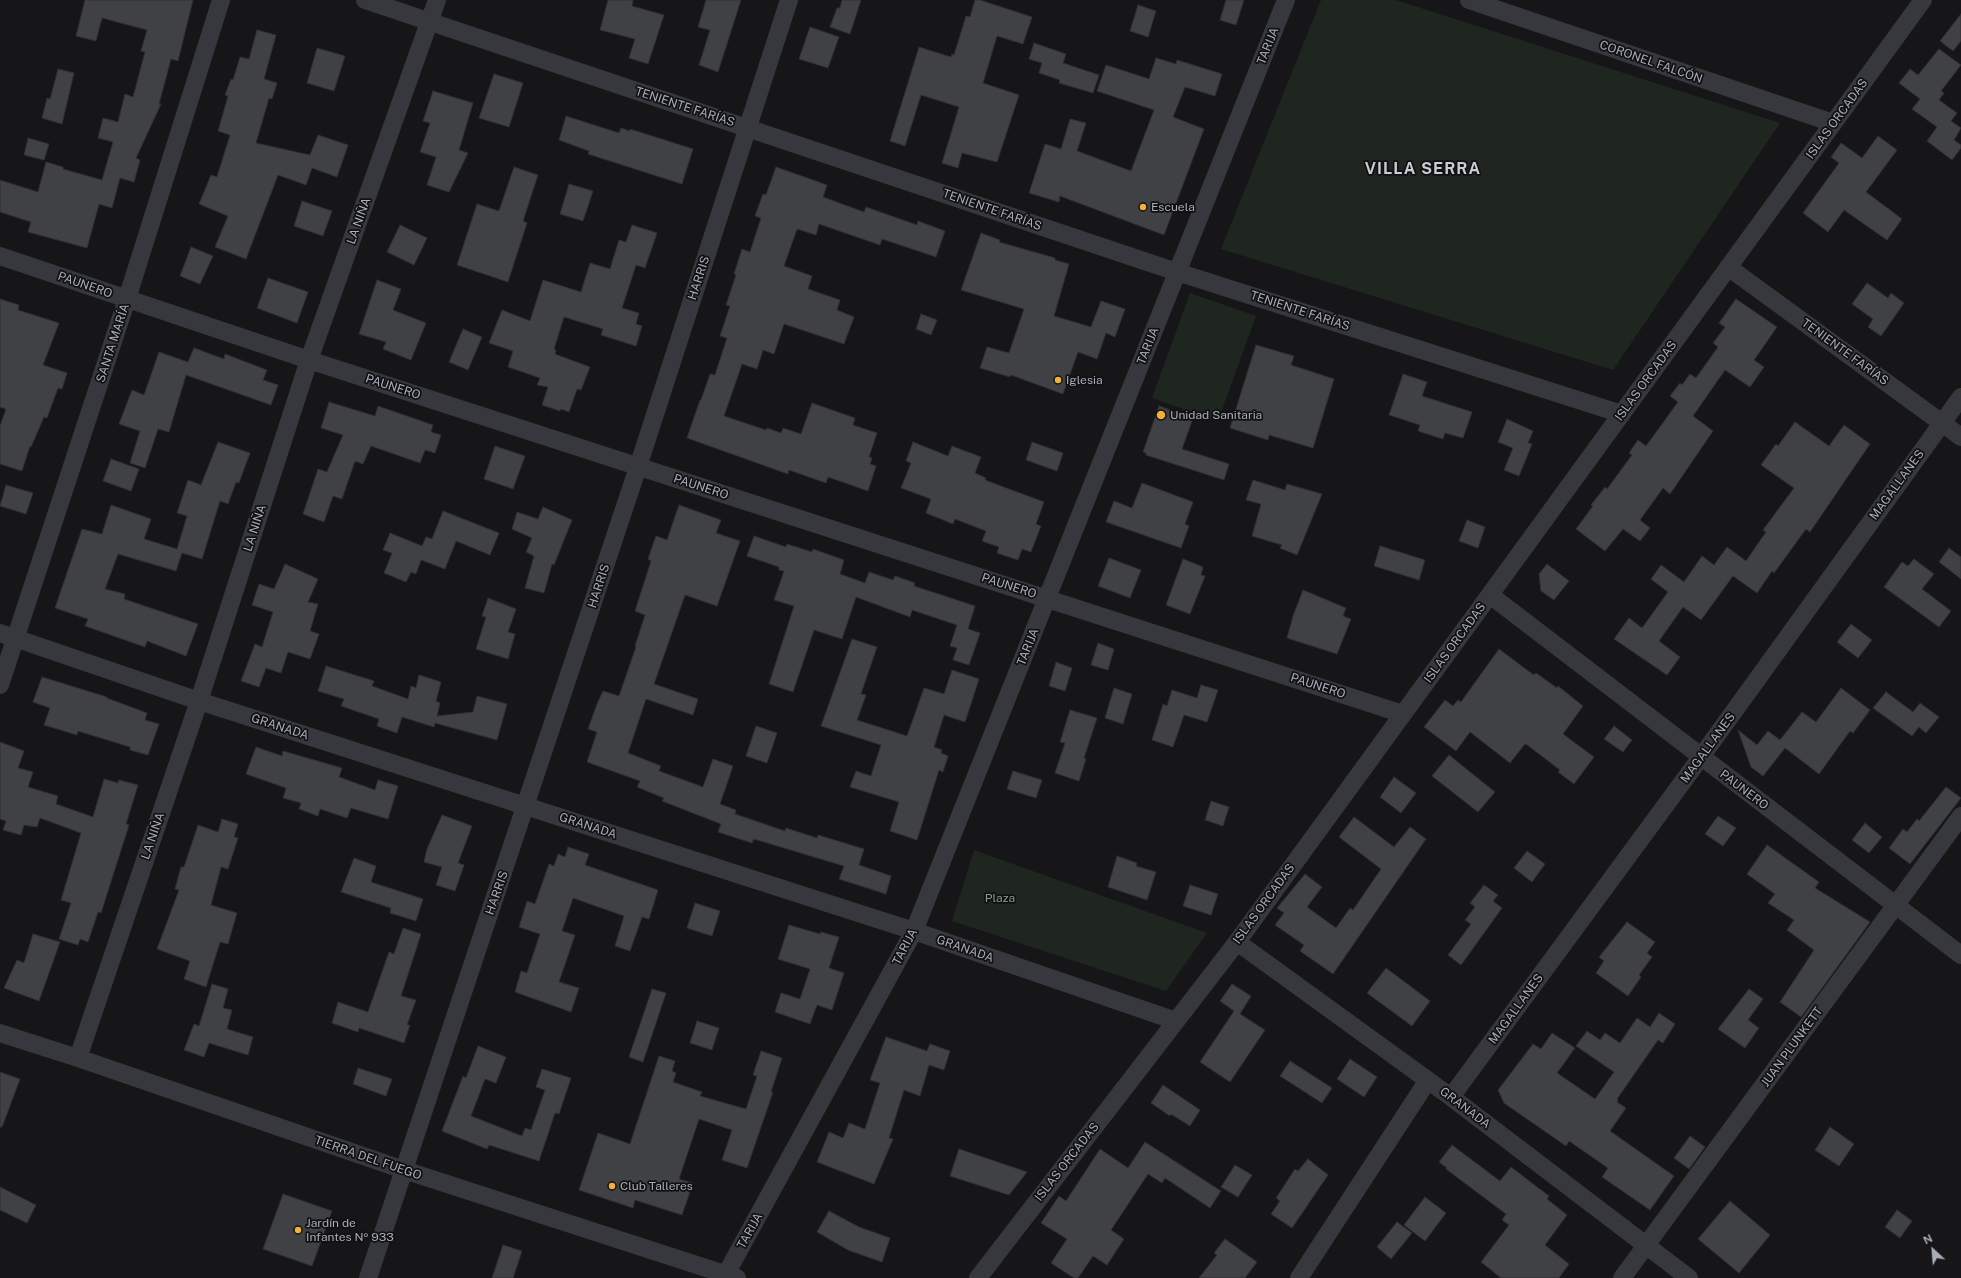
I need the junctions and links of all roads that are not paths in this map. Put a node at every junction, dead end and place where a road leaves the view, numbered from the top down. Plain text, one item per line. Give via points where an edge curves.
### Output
1 (221, 0) edge
2 (365, 0) edge
3 (437, 0) edge
4 (789, 0) edge
5 (1286, 0) edge
6 (1469, 0) edge
7 (1923, 0) edge
8 (430, 22) junction
9 (1833, 123) junction
10 (747, 128) junction
11 (0, 256) edge
12 (1728, 267) junction
13 (1177, 272) junction
14 (127, 299) junction
15 (309, 360) junction
16 (1961, 396) edge
17 (1622, 414) junction
18 (1942, 423) junction
19 (1961, 437) edge
20 (638, 467) junction
21 (1490, 595) junction
22 (1047, 598) junction
23 (8, 636) edge
24 (0, 685) edge
25 (198, 701) junction
26 (1403, 714) junction
27 (1701, 757) junction
28 (526, 806) junction
29 (1961, 816) edge
30 (1896, 905) junction
31 (914, 931) junction
32 (1237, 942) junction
33 (1961, 955) edge
34 (1176, 1021) junction
35 (0, 1034) edge
36 (78, 1058) junction
37 (1428, 1080) junction
38 (1452, 1097) junction
39 (404, 1170) junction
40 (1647, 1245) junction
41 (732, 1276) edge
42 (368, 1278) edge
43 (978, 1278) edge
44 (1299, 1278) edge
45 (1622, 1278) edge
46 (1689, 1278) edge

1 - 14 street, SANTA MARÍA
2 - 8 street, TENIENTE FARÍAS
3 - 8 street, LA NIÑA
4 - 10 street, HARRIS
5 - 13 street, TARIJA
6 - 9 street, CORONEL FALCÓN
7 - 9 street, ISLAS ORCADAS
8 - 10 street, TENIENTE FARÍAS
8 - 15 street, LA NIÑA
9 - 12 street, ISLAS ORCADAS
10 - 13 street, TENIENTE FARÍAS
10 - 20 street, HARRIS
11 - 14 street, PAUNERO
12 - 17 street, ISLAS ORCADAS
12 - 18 street, TENIENTE FARÍAS
13 - 17 street, TENIENTE FARÍAS
13 - 22 street, TARIJA
14 - 15 street, PAUNERO
14 - 23 street, SANTA MARÍA
15 - 20 street, PAUNERO
15 - 25 street, LA NIÑA
16 - 18 street, MAGALLANES
17 - 21 street, ISLAS ORCADAS
18 - 19 street, TENIENTE FARÍAS
18 - 27 street, MAGALLANES
20 - 22 street, PAUNERO
20 - 28 street, HARRIS
21 - 26 street, ISLAS ORCADAS
21 - 27 street, PAUNERO
22 - 26 street, PAUNERO
22 - 31 street, TARIJA
23 - 24 street, SANTA MARÍA
23 - 25 street, GRANADA
25 - 28 street, GRANADA
25 - 36 street, LA NIÑA
26 - 32 street, ISLAS ORCADAS
27 - 30 street, PAUNERO
27 - 38 street, MAGALLANES
28 - 31 street, GRANADA
28 - 39 street, HARRIS
29 - 30 street, JUAN PLUNKETT
30 - 33 street, PAUNERO
30 - 40 street, JUAN PLUNKETT
31 - 34 street, GRANADA
31 - 41 street, TARIJA
32 - 34 street, ISLAS ORCADAS
32 - 37 street, GRANADA
34 - 43 street, ISLAS ORCADAS
35 - 36 street, TIERRA DEL FUEGO
36 - 39 street, TIERRA DEL FUEGO
37 - 38 street, GRANADA
37 - 44 street
38 - 40 street, GRANADA
39 - 41 street, TIERRA DEL FUEGO
39 - 42 street, HARRIS
40 - 45 street, JUAN PLUNKETT
40 - 46 street, GRANADA

